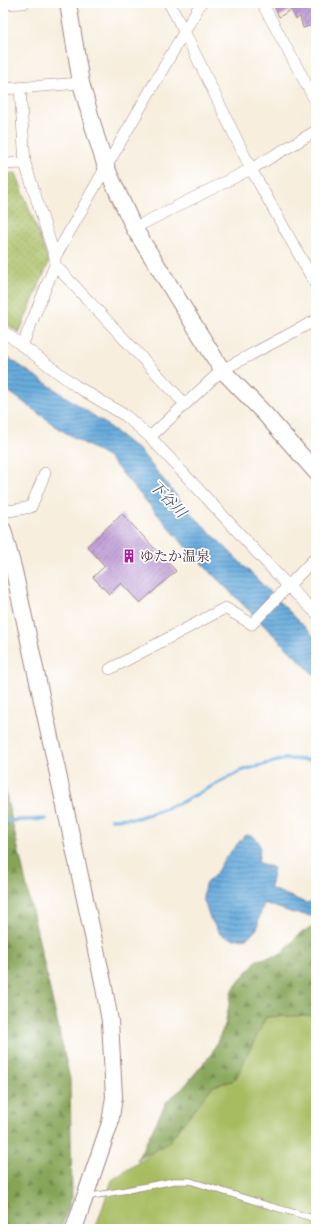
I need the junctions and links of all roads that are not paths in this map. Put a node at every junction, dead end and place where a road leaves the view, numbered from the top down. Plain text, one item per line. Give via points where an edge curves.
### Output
1 (24, 3) edge
2 (68, 3) edge
3 (169, 3) edge
4 (201, 3) edge
5 (262, 3) edge
6 (3, 4) edge
7 (185, 33) junction
8 (81, 83) junction
9 (3, 89) edge
10 (20, 89) junction
11 (316, 102) edge
12 (316, 131) edge
13 (25, 163) junction
14 (3, 164) edge
15 (106, 166) junction
16 (251, 169) junction
17 (134, 228) junction
18 (55, 261) junction
19 (316, 285) edge
20 (316, 320) edge
21 (3, 331) edge
22 (22, 346) junction
23 (222, 370) junction
24 (185, 404) junction
25 (150, 437) junction
26 (316, 472) edge
27 (44, 473) dead end
28 (3, 512) edge
29 (3, 530) edge
30 (316, 557) edge
31 (288, 586) junction
32 (316, 613) edge
33 (110, 669) dead end
34 (84, 1197) junction
35 (316, 1219) edge
36 (74, 1229) edge

1 - 6 street
2 - 8 street
3 - 7 street
4 - 7 street
5 - 11 street
7 - 15 street
7 - 16 street
8 - 10 street
8 - 15 street
9 - 10 street
10 - 13 street
12 - 16 street
13 - 14 street
13 - 18 street
15 - 17 street
15 - 18 street
16 - 17 street
16 - 19 street
17 - 23 street
18 - 22 street
18 - 24 street
20 - 23 street
21 - 22 street
22 - 25 street via 76,386 126,416
23 - 24 street
23 - 26 street
24 - 25 street
25 - 31 street
27 - 28 street via 31,507
29 - 34 street via 21,602 110,1021 114,1097 110,1123
30 - 31 street
31 - 32 street
31 - 33 street via 252,624 225,608
34 - 35 lane via 174,1181 190,1181
34 - 36 street

